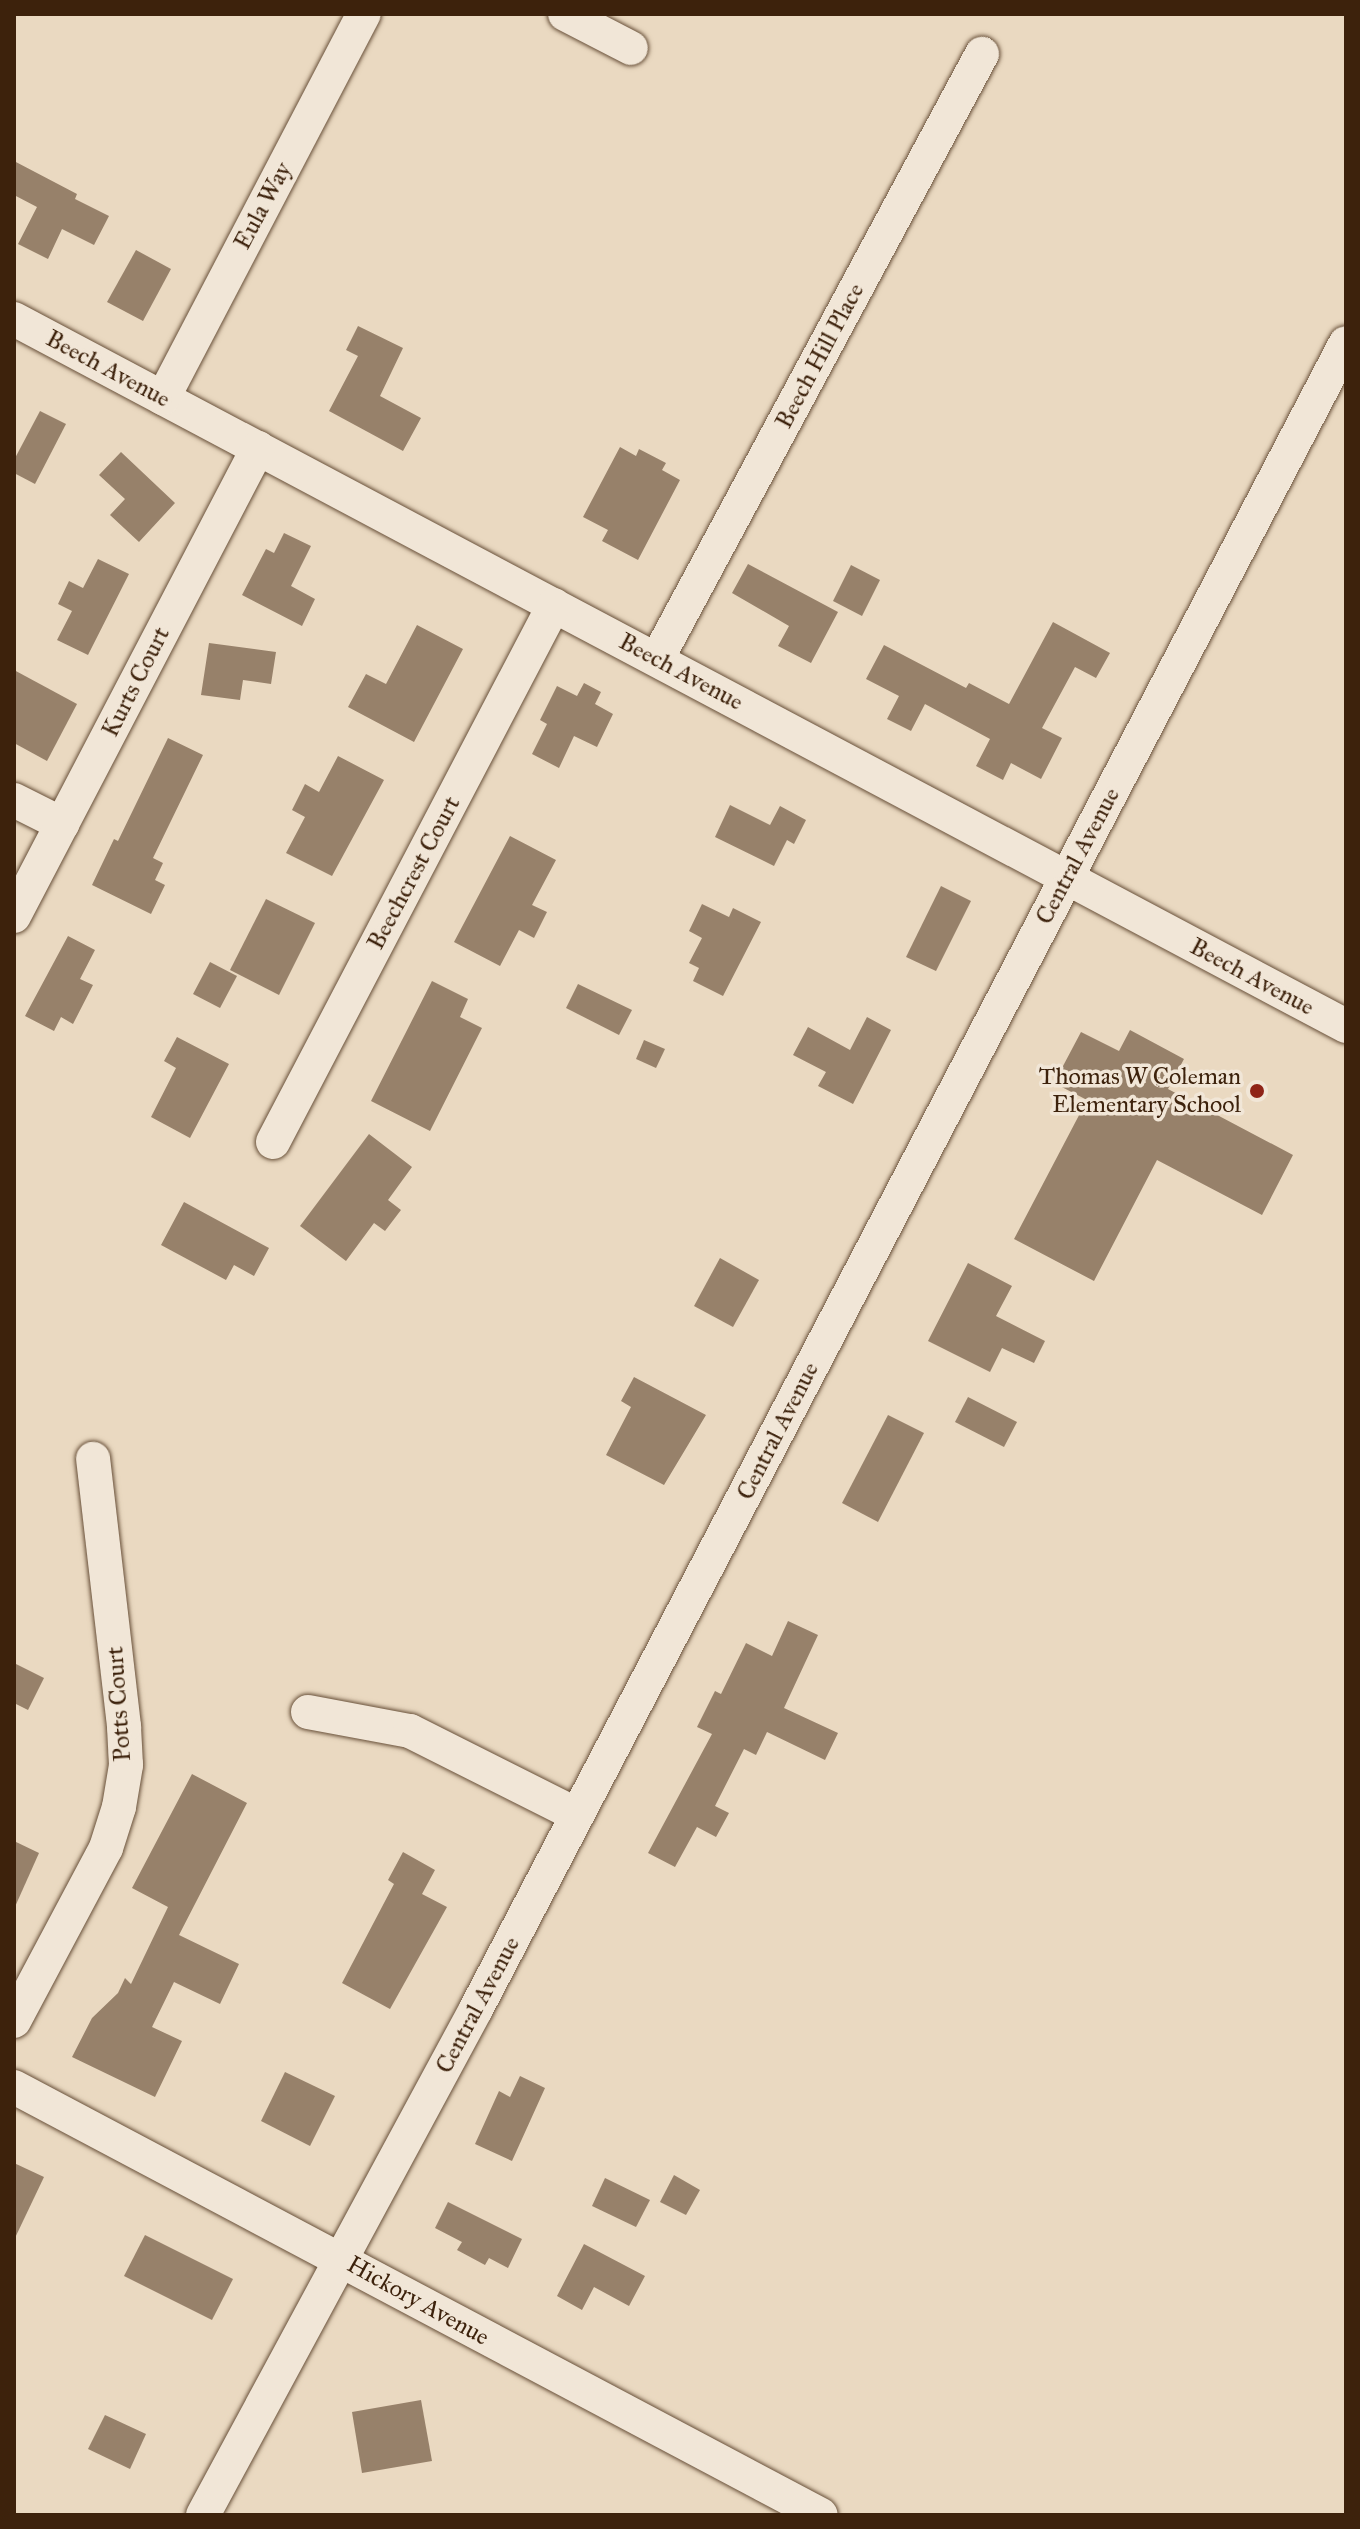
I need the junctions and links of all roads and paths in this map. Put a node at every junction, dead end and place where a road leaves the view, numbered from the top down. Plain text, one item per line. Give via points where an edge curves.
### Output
1 (364, 14) edge
2 (565, 14) edge
3 (631, 48) dead end
4 (982, 54) dead end
5 (14, 319) edge
6 (1346, 343) edge
7 (163, 398) junction
8 (258, 448) junction
9 (554, 605) junction
10 (657, 659) junction
11 (14, 800) edge
12 (62, 824) junction
13 (1067, 876) junction
14 (14, 916) edge
15 (1346, 1026) edge
16 (273, 1142) dead end
17 (93, 1459) dead end
18 (308, 1712) dead end
19 (577, 1815) junction
20 (14, 2021) edge
21 (14, 2087) edge
22 (341, 2258) junction
23 (203, 2515) edge
24 (821, 2515) edge

1 - 7 street, Eula Way
2 - 3 street
4 - 10 street, Beech Hill Place
5 - 7 street, Beech Avenue
6 - 13 street, Central Avenue
7 - 8 street, Beech Avenue
8 - 9 street, Beech Avenue
8 - 12 street, Kurts Court
9 - 10 street, Beech Avenue
9 - 16 street, Beechcrest Court
10 - 13 street, Beech Avenue
11 - 12 street
12 - 14 street, Kurts Court
13 - 15 street, Beech Avenue
13 - 19 street, Central Avenue
17 - 20 street, Potts Court via 126,1765 106,1848
18 - 19 street via 410,1731
19 - 22 street, Central Avenue
21 - 22 street, Hickory Avenue
22 - 23 street, Central Avenue
22 - 24 street, Hickory Avenue

